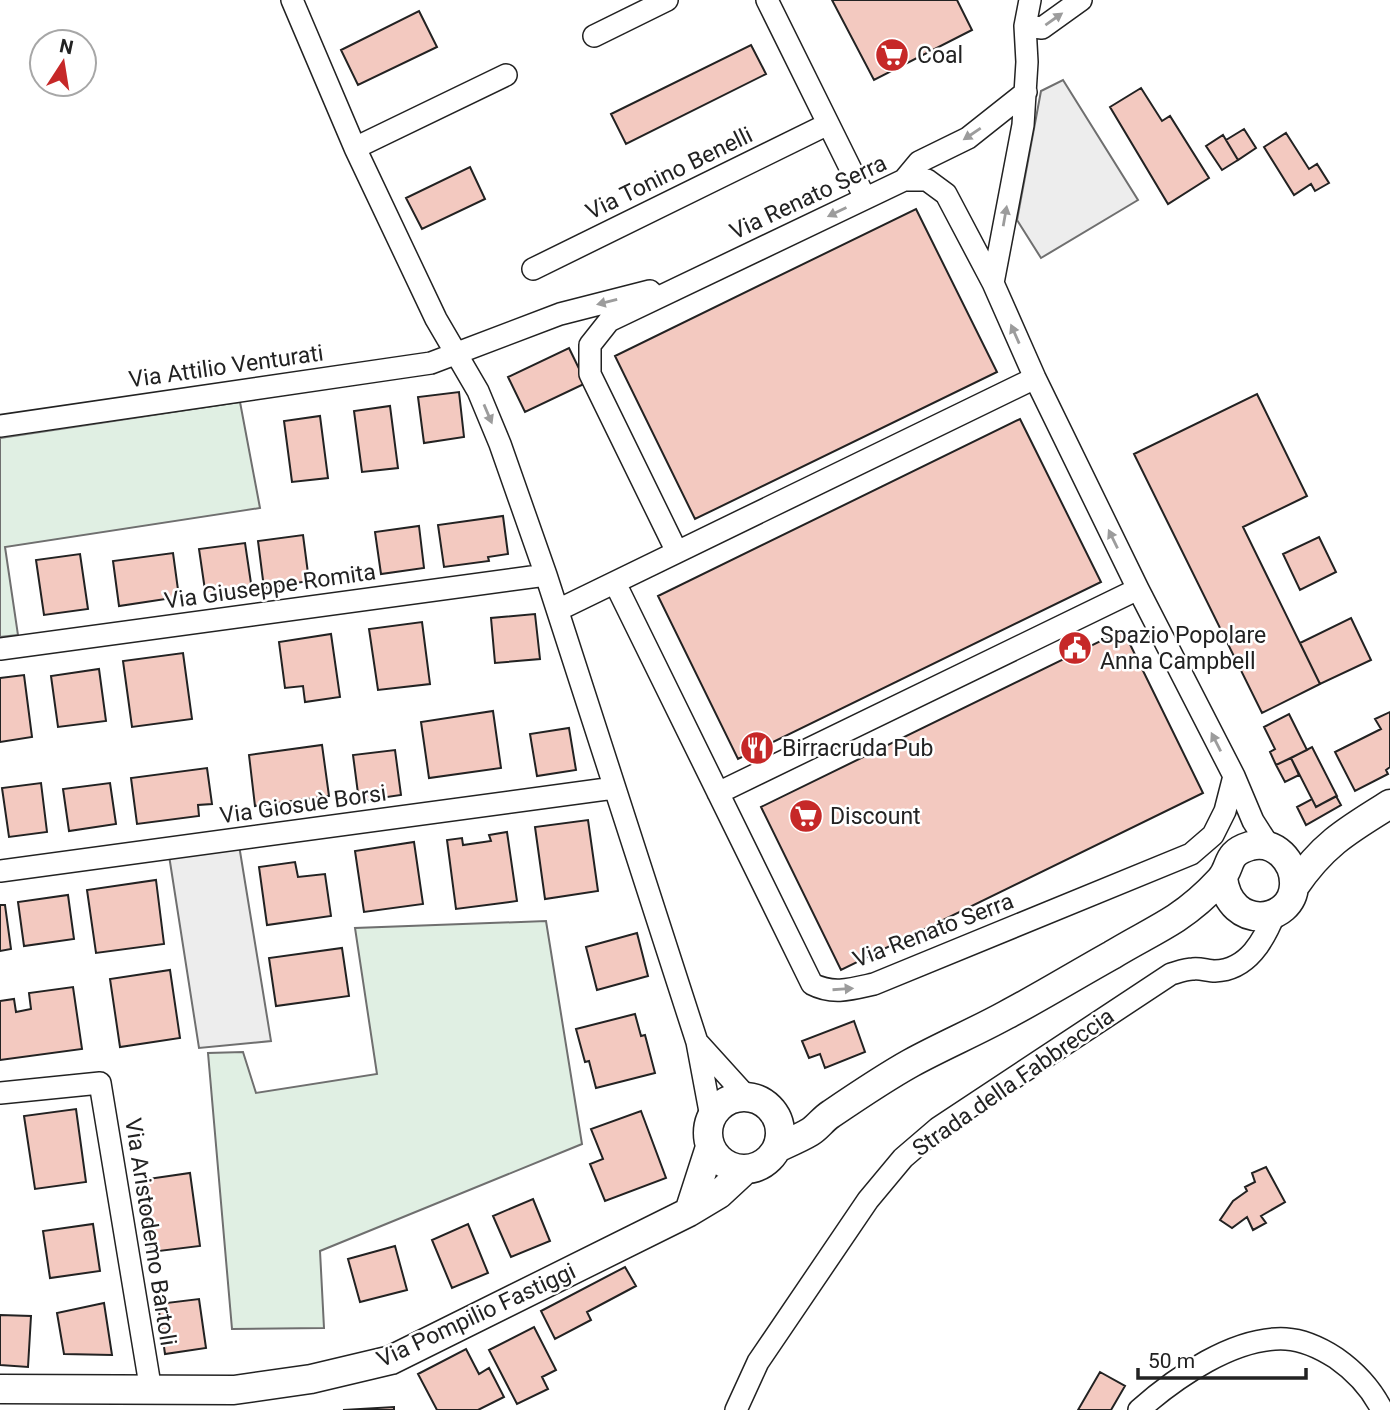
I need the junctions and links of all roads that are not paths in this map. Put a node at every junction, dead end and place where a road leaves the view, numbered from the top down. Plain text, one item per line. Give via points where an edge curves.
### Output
1 (292, 0) edge
2 (667, 0) edge
3 (767, 0) edge
4 (1030, 0) edge
5 (1081, 0) edge
6 (1025, 26) junction
7 (594, 36) dead end
8 (506, 75) dead end
9 (1026, 92) junction
10 (828, 124) junction
11 (355, 148) junction
12 (904, 180) junction
13 (865, 198) junction
14 (533, 269) dead end
15 (697, 279) junction
16 (993, 283) junction
17 (457, 354) junction
18 (1035, 378) junction
19 (0, 426) edge
20 (677, 552) junction
21 (546, 575) junction
22 (615, 583) junction
23 (1138, 589) junction
24 (558, 610) junction
25 (0, 649) edge
26 (1234, 776) junction
27 (614, 788) junction
28 (718, 793) junction
29 (1390, 804) edge
30 (1335, 838) junction
31 (1274, 848) junction
32 (0, 871) edge
33 (1223, 878) junction
34 (1294, 887) junction
35 (1238, 909) junction
36 (1275, 913) junction
37 (1177, 917) junction
38 (1246, 960) junction
39 (697, 1042) junction
40 (0, 1093) edge
41 (747, 1097) junction
42 (776, 1116) junction
43 (828, 1116) junction
44 (711, 1117) junction
45 (710, 1147) junction
46 (777, 1148) junction
47 (746, 1169) junction
48 (689, 1212) junction
49 (0, 1388) edge
50 (151, 1391) junction
51 (736, 1410) edge
52 (1139, 1410) edge
53 (1382, 1410) edge

1 - 11 street
2 - 7 street
3 - 10 street
4 - 6 street
6 -> 5 street via 1042,28
6 - 9 street
8 - 11 street
9 -> 12 street via 968,138 919,162
16 -> 9 street
10 - 13 street
10 - 14 street, Via Tonino Benelli
11 - 17 street
12 - 13 street, Via Renato Serra
12 - 16 street, Via Renato Serra via 927,180 946,194
13 -> 15 street, Via Renato Serra
15 -> 17 street, Via Renato Serra via 560,314
15 - 20 street, Via Renato Serra via 609,321 590,345 590,374
18 -> 16 street, Via Renato Serra
17 - 19 street, Via Attilio Venturati via 430,363
17 -> 21 street via 500,444
18 - 20 street
23 -> 18 street, Via Renato Serra
20 - 22 street
21 - 24 street
21 - 25 street, Via Giuseppe Romita
22 - 24 street
22 - 28 street, Via Renato Serra
26 -> 23 street, Via Renato Serra
23 - 28 street
24 - 27 street
28 -> 26 street, Via Renato Serra via 812,984 843,991 874,984 1191,854 1213,835
26 - 31 street, Via Renato Serra via 1253,821
27 - 32 street, Via Giosuè Borsi
27 - 39 street
29 - 30 street
30 - 31 street via 1300,848
30 - 34 street
31 - 33 street via 1253,845 1238,850
31 - 34 street via 1292,866
33 - 35 street via 1225,892
33 - 37 street
34 - 36 street
35 - 36 street via 1259,917
35 - 37 street
35 - 38 street via 1247,936
36 - 38 street
37 - 43 street via 1007,1015 909,1064
38 - 51 street, Strada della Fabbreccia via 1234,968 1171,974 938,1128 903,1158 868,1200 758,1362
39 - 41 street
39 - 44 street
40 - 50 street, Via Aristodemo Bartoli via 100,1083
41 - 42 street via 769,1106
41 - 44 street via 726,1101
42 - 43 street
42 - 46 street
43 - 46 street via 810,1132
44 - 45 street
45 - 47 street via 724,1164
45 - 48 street
46 - 47 street via 765,1163
47 - 48 street, Via Pompilio Fastiggi via 719,1194
48 - 50 street, Via Pompilio Fastiggi via 391,1360 311,1379 234,1390
49 - 50 street, Via Pompilio Fastiggi
52 - 53 street via 1210,1360 1252,1343 1287,1339 1320,1348 1356,1371

